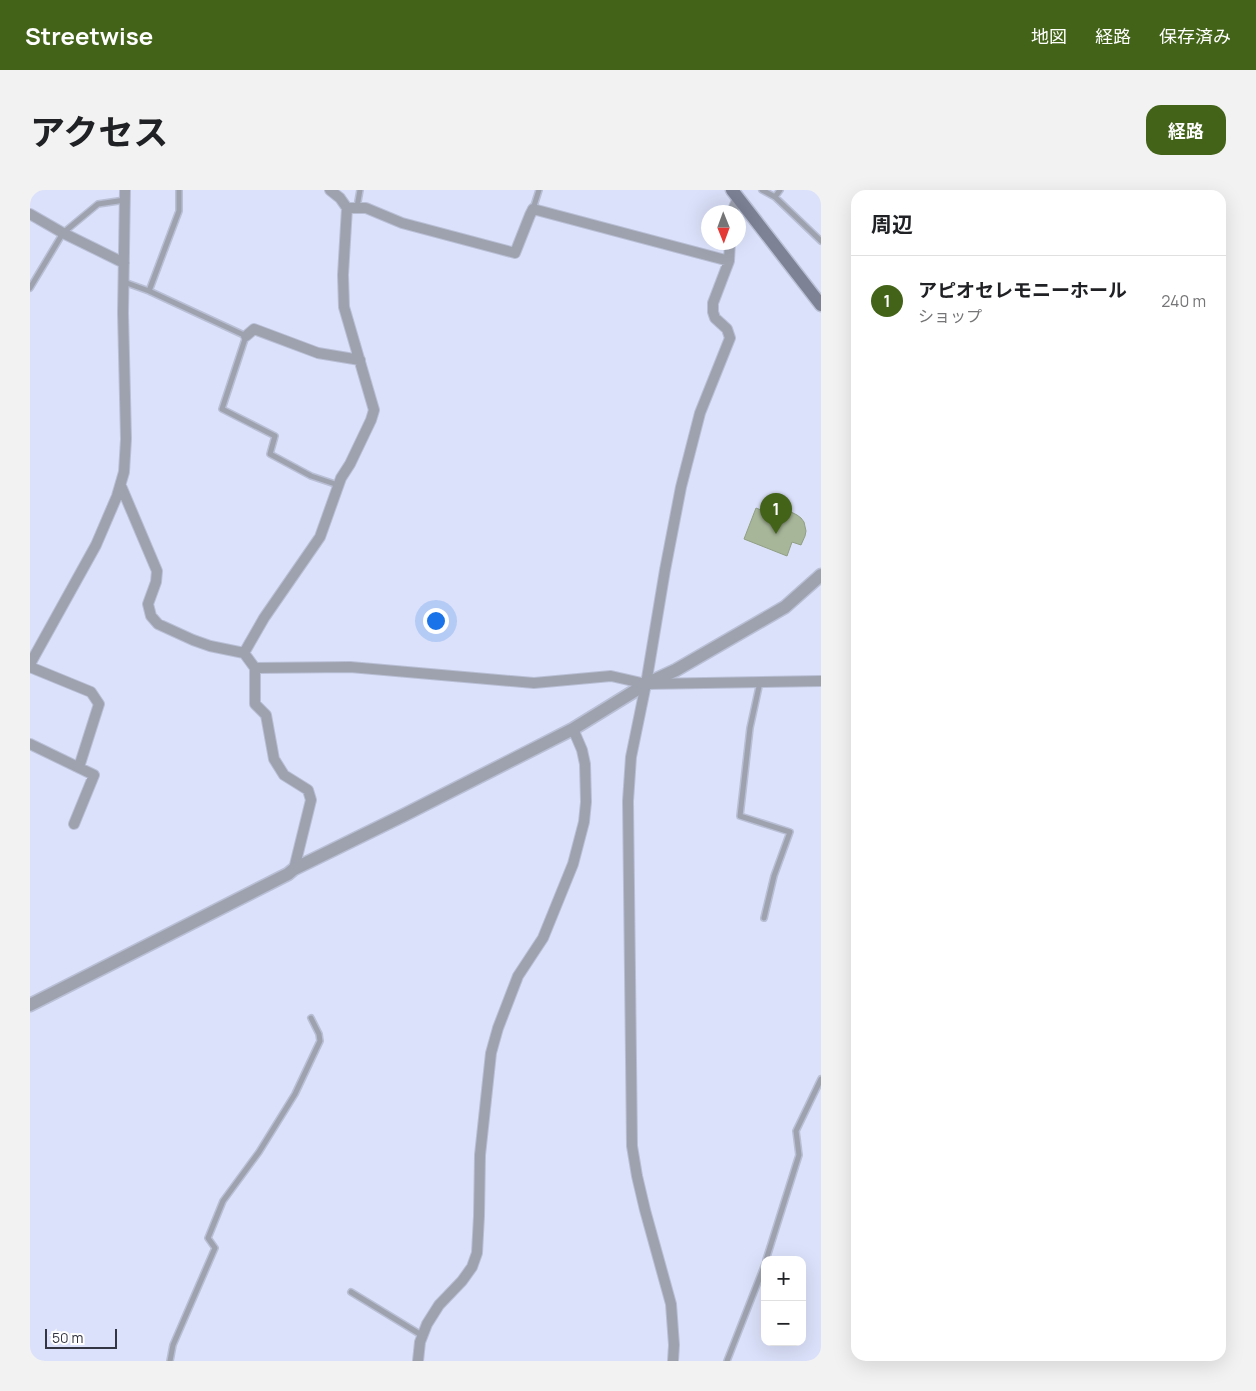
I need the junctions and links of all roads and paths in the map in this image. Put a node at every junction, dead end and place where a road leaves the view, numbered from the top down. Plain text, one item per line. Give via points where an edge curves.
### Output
1 (179, 190) edge
2 (330, 190) edge
3 (360, 190) edge
4 (539, 190) edge
5 (762, 190) edge
6 (780, 190) edge
7 (735, 194) edge
8 (125, 195) edge
9 (775, 197) junction
10 (352, 207) junction
11 (533, 210) junction
12 (30, 214) edge
13 (63, 233) junction
14 (821, 241) edge
15 (730, 250) edge
16 (729, 261) junction
17 (124, 263) junction
18 (124, 282) junction
19 (30, 288) edge
20 (149, 291) junction
21 (821, 305) edge
22 (246, 336) junction
23 (360, 360) junction
24 (338, 485) junction
25 (121, 486) junction
26 (821, 574) edge
27 (244, 653) junction
28 (30, 665) edge
29 (255, 668) junction
30 (821, 681) edge
31 (760, 682) junction
32 (646, 684) junction
33 (573, 729) junction
34 (30, 744) edge
35 (78, 767) junction
36 (74, 824) dead end
37 (294, 869) junction
38 (764, 918) dead end
39 (30, 1005) edge
40 (311, 1018) dead end
41 (821, 1079) edge
42 (767, 1256) edge
43 (761, 1274) edge
44 (351, 1292) dead end
45 (423, 1336) junction
46 (170, 1361) edge
47 (418, 1361) edge
48 (673, 1361) edge
49 (727, 1361) edge

1 - 20 lane via 179,211
2 - 10 street
3 - 10 lane
4 - 11 lane
5 - 9 lane
6 - 9 lane
7 - 21 main road
8 - 13 lane via 98,204
8 - 17 street
9 - 14 lane
10 - 11 street via 366,208 402,223 515,252
10 - 23 street via 343,275 344,307
11 - 16 street
12 - 13 street
13 - 17 street
13 - 19 lane
15 - 16 street
16 - 32 street via 713,303 713,312 730,338 700,413 681,487
17 - 18 street
18 - 20 lane
18 - 25 street via 126,439
20 - 22 lane
22 - 23 street via 254,329 318,353
22 - 24 lane via 222,409 275,436 270,454 311,476
23 - 24 street via 374,410 372,420
24 - 27 street via 320,537
25 - 27 street via 157,571 148,604 151,616 158,624 193,640
25 - 28 street via 96,544
26 - 32 street via 785,607
27 - 29 street
28 - 35 street via 91,692 99,704
29 - 32 street via 350,667 534,684 611,676
29 - 37 street via 255,704 266,716 274,759 284,775 308,790 311,800
30 - 31 street
31 - 32 street
31 - 38 lane via 750,728 740,816 790,832 774,876
32 - 33 street
32 - 48 street via 631,757 628,801 632,1146 645,1210 671,1304
33 - 37 street
33 - 45 street via 585,764 584,822 573,864 542,938 518,976 491,1053 480,1155 477,1253 462,1281 439,1305
34 - 35 street
35 - 36 street via 94,775
37 - 39 street
40 - 46 lane via 320,1041 295,1094 259,1152 223,1201 208,1238 215,1248 173,1344
41 - 42 lane via 796,1131 799,1155
43 - 49 lane
44 - 45 lane
45 - 47 street

